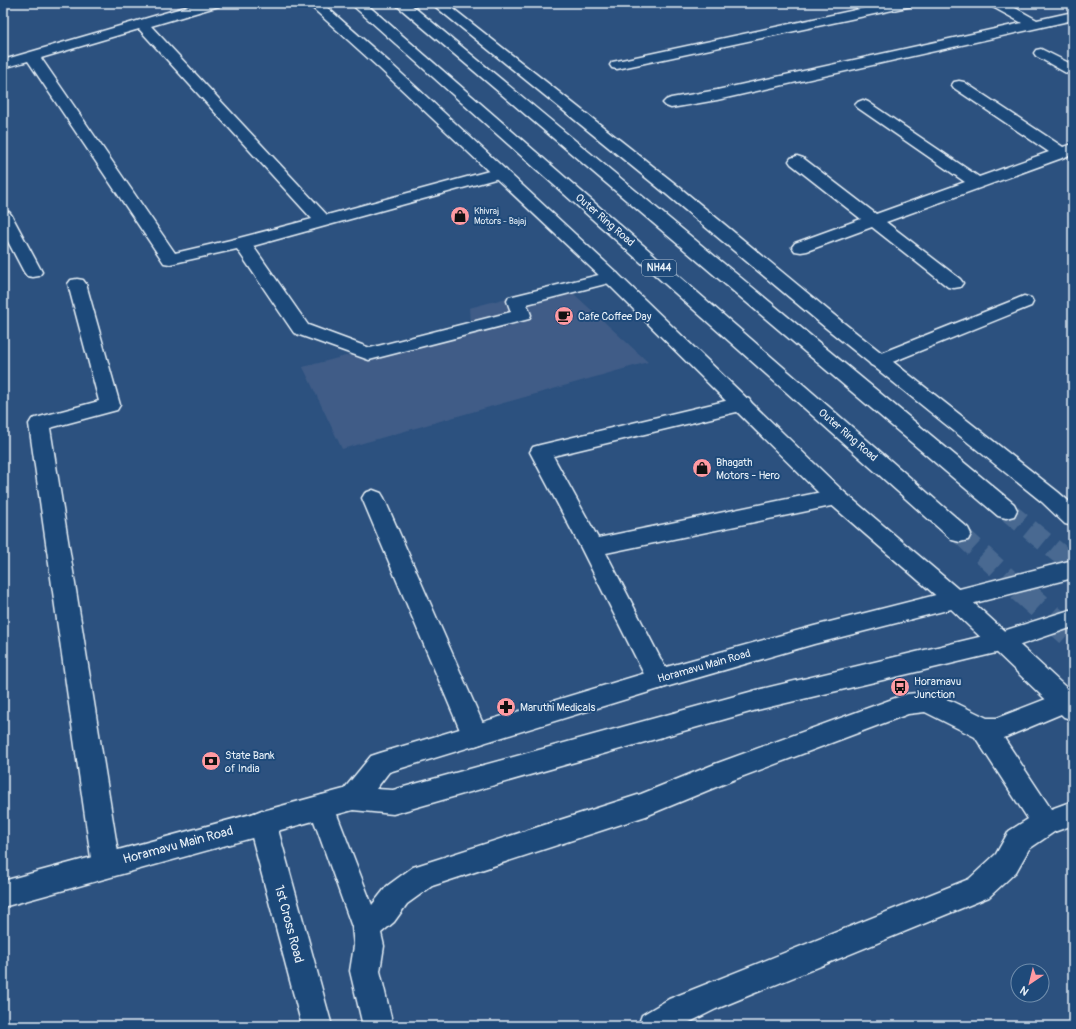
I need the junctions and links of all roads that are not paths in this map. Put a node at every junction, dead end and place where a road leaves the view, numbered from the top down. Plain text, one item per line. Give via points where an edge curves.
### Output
1 (214, 3) edge
2 (314, 3) edge
3 (357, 3) edge
4 (401, 3) edge
5 (438, 3) edge
6 (907, 3) edge
7 (996, 3) edge
8 (1073, 16) edge
9 (142, 24) junction
10 (1034, 24) junction
11 (1041, 53) dead end
12 (32, 56) junction
13 (3, 64) edge
14 (617, 65) dead end
15 (1073, 72) edge
16 (959, 85) dead end
17 (671, 103) dead end
18 (864, 105) dead end
19 (1067, 151) edge
20 (797, 161) dead end
21 (500, 173) junction
22 (977, 183) junction
23 (3, 216) edge
24 (323, 221) junction
25 (873, 221) junction
26 (242, 243) junction
27 (801, 246) dead end
28 (32, 272) dead end
29 (610, 277) junction
30 (954, 283) dead end
31 (78, 284) dead end
32 (1024, 302) dead end
33 (878, 360) junction
34 (742, 404) junction
35 (836, 497) junction
36 (372, 498) dead end
37 (1006, 510) tunnel mouth
38 (1073, 518) edge
39 (960, 534) tunnel mouth
40 (592, 548) junction
41 (1073, 569) edge
42 (956, 600) junction
43 (1073, 618) edge
44 (1000, 642) junction
45 (659, 679) junction
46 (1069, 706) edge
47 (984, 729) junction
48 (475, 735) junction
49 (353, 798) junction
50 (322, 807) junction
51 (1073, 813) edge
52 (262, 822) junction
53 (1045, 823) junction
54 (106, 865) junction
55 (3, 894) edge
56 (366, 927) junction
57 (317, 1026) edge
58 (378, 1026) edge
59 (654, 1026) edge

1 - 9 main road
2 - 21 main road
3 - 39 main road, Outer Ring Road / NH44
4 - 37 main road
5 - 33 main road via 672,190
6 - 14 main road
7 - 10 main road
8 - 10 main road
9 - 12 main road
9 - 24 main road
10 - 17 main road
11 - 15 main road
12 - 13 main road
12 - 26 main road via 170,259
16 - 19 main road
18 - 22 main road
19 - 22 main road
20 - 25 main road
21 - 24 main road
21 - 29 main road
22 - 25 main road
23 - 28 main road
24 - 26 main road
25 - 27 main road
25 - 30 main road
26 - 29 main road via 301,329 369,354 522,315 516,301
29 - 34 main road
31 - 54 main road via 110,405 39,424
32 - 33 main road
33 - 38 main road
34 - 35 main road
34 - 40 main road via 540,452
35 - 40 main road
35 - 42 main road
36 - 48 main road
40 - 45 main road
41 - 42 main road, Horamavu Main Road
42 - 44 main road
42 - 45 main road, Horamavu Main Road via 814,635
43 - 44 main road, Horamavu Main Road
44 - 46 main road
44 - 49 main road, Horamavu Main Road via 757,700 393,802
45 - 48 main road, Horamavu Main Road
46 - 47 main road via 998,729
47 - 53 main road
47 - 56 main road via 926,702 907,704 646,804 423,876 397,895 384,913
48 - 49 main road, Horamavu Main Road via 380,764
49 - 50 main road, Horamavu Main Road
50 - 52 main road, Horamavu Main Road
50 - 56 main road
51 - 53 main road
52 - 54 main road, Horamavu Main Road
52 - 57 main road, 1st Cross Road
53 - 59 main road via 1019,840 1006,863 980,888 680,1010
54 - 55 main road, Horamavu Main Road
56 - 58 main road via 368,946 365,971

